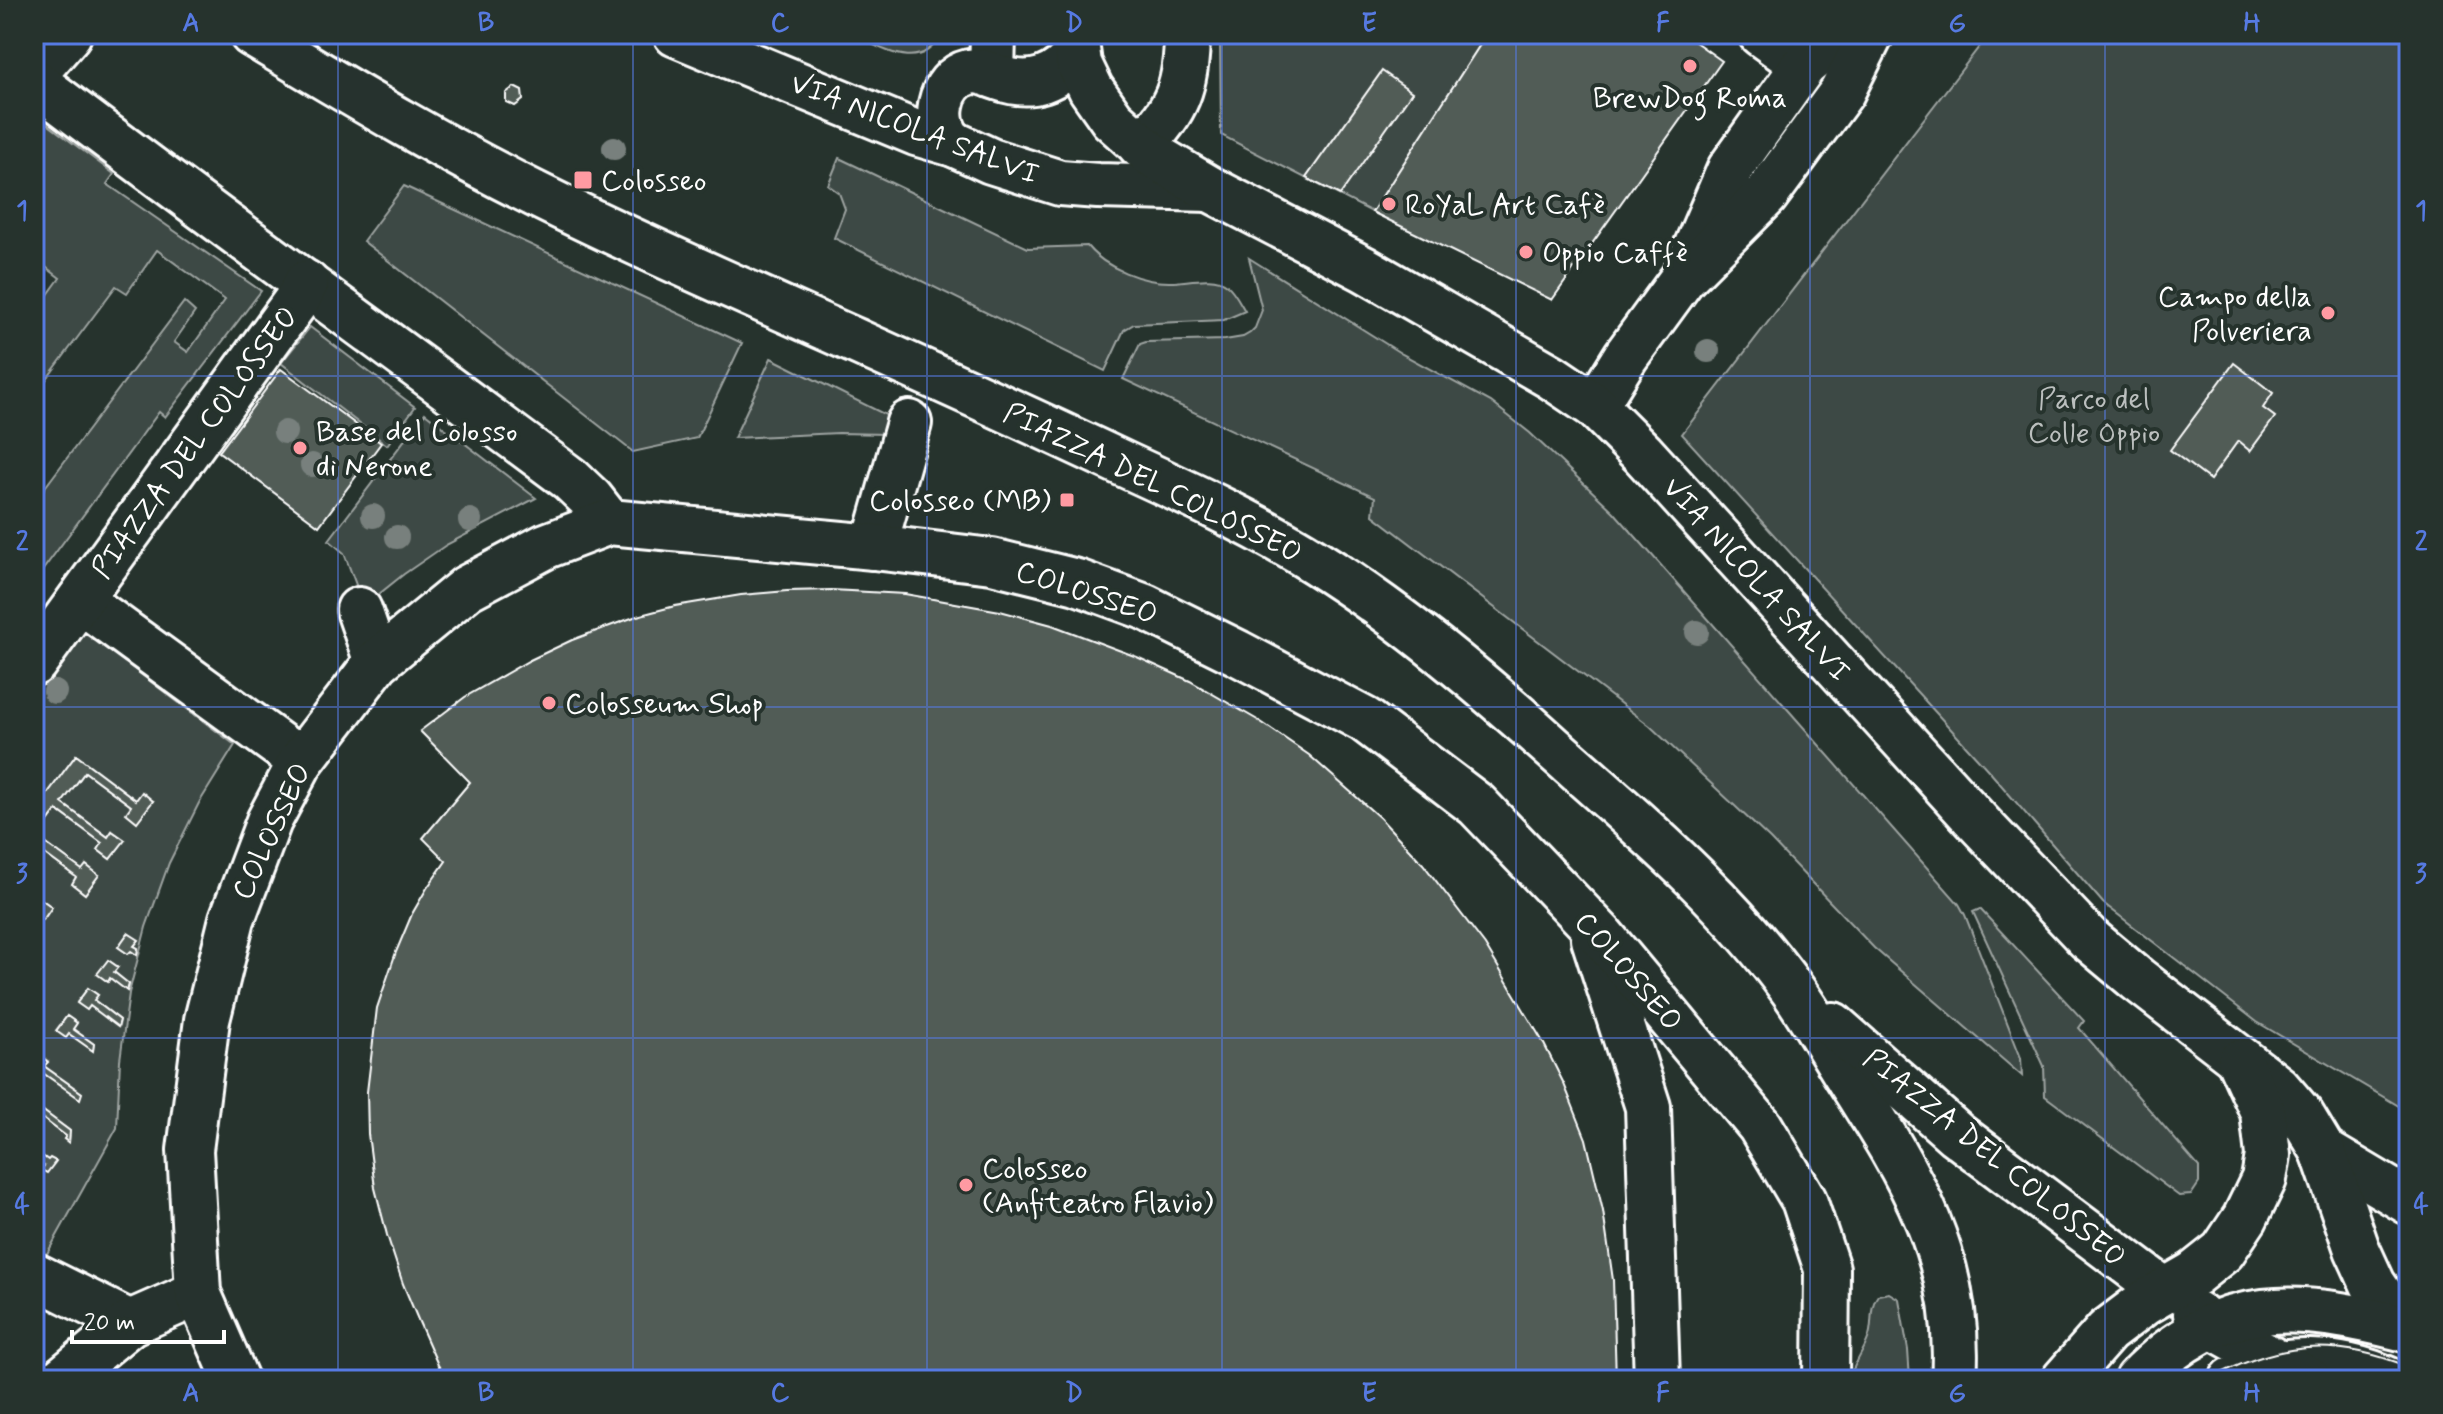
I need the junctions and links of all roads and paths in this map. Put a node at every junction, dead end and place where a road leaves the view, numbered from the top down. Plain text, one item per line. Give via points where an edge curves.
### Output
1 (69, 34) edge
2 (252, 34) edge
3 (676, 34) edge
4 (1187, 34) edge
5 (1761, 34) edge
6 (1842, 34) edge
7 (1871, 34) edge
8 (1078, 54) edge
9 (988, 60) edge
10 (1804, 65) junction
11 (34, 74) edge
12 (34, 81) edge
13 (954, 144) junction
14 (1141, 146) junction
15 (1210, 189) junction
16 (1683, 278) junction
17 (306, 283) junction
18 (1595, 406) junction
19 (909, 423) dead end
20 (609, 522) junction
21 (874, 547) junction
22 (80, 600) junction
23 (359, 610) dead end
24 (377, 662) junction
25 (34, 663) edge
26 (301, 761) junction
27 (1588, 922) junction
28 (1792, 989) junction
29 (2237, 1056) junction
30 (2323, 1151) junction
31 (2409, 1202) edge
32 (34, 1275) edge
33 (2165, 1291) junction
34 (198, 1293) junction
35 (2409, 1322) edge
36 (130, 1323) junction
37 (2210, 1325) junction
38 (2409, 1330) edge
39 (2293, 1371) edge
40 (61, 1380) edge
41 (236, 1380) edge
42 (1657, 1380) edge
43 (1826, 1380) edge
44 (1954, 1380) edge
45 (2064, 1380) edge
46 (2137, 1380) edge
47 (2232, 1380) edge
48 (2389, 1380) edge

1 - 11 street
2 - 28 street, PIAZZA DEL COLOSSEO via 540,197 1099,451 1312,560 1431,642 1505,704 1699,881
3 - 13 street, VIA NICOLA SALVI
4 - 14 street via 1178,97
5 - 10 street
6 - 10 street
7 - 16 street via 1842,92 1766,195
8 - 9 street via 1038,82 1017,83
8 - 14 street, VIA NICOLA SALVI via 1100,103
9 - 13 street via 946,91 941,118
10 - 16 street via 1730,169
12 - 17 street
13 - 15 street, VIA NICOLA SALVI via 1060,183
14 - 15 street, VIA NICOLA SALVI
15 - 18 street, VIA NICOLA SALVI via 1364,269
16 - 18 street
17 - 20 street via 430,396 570,479
17 - 22 street, PIAZZA DEL COLOSSEO
18 - 29 street, VIA NICOLA SALVI via 2088,938
19 - 21 street
20 - 21 street, COLOSSEO
20 - 24 street, COLOSSEO via 546,546 467,588
21 - 27 street, COLOSSEO via 992,561 1077,582 1145,607 1238,653 1365,720 1477,805
22 - 25 street, PIAZZA DEL COLOSSEO
22 - 26 street, PIAZZA DEL COLOSSEO
23 - 24 street
24 - 26 street, COLOSSEO
26 - 34 street, COLOSSEO via 269,821 232,919 207,1020 190,1150
27 - 42 street via 1648,1107
27 - 43 street, COLOSSEO via 1760,1126 1804,1200 1827,1269
28 - 33 street, PIAZZA DEL COLOSSEO via 1956,1134
28 - 44 street, PIAZZA DEL COLOSSEO via 1926,1210 1951,1297
29 - 30 street via 2292,1103
29 - 33 street, PIAZZA DEL COLOSSEO via 2263,1112 2268,1155 2264,1179 2223,1251
30 - 31 street
30 - 35 street via 2364,1266 2384,1300
32 - 36 street
33 - 37 street
33 - 45 street, PIAZZA DEL COLOSSEO via 2107,1331
34 - 36 street
34 - 41 street, COLOSSEO
36 - 40 street
37 - 38 street via 2257,1313 2302,1311
37 - 39 street
37 - 46 street via 2170,1349
39 - 47 street via 2247,1372
39 - 48 street via 2349,1366

